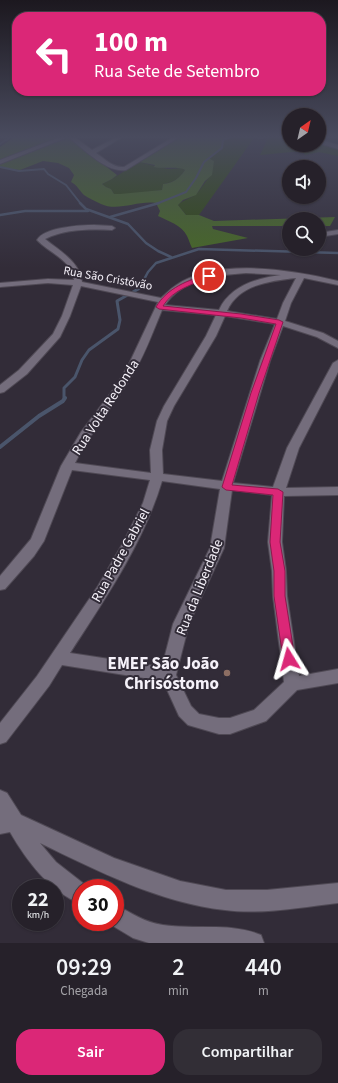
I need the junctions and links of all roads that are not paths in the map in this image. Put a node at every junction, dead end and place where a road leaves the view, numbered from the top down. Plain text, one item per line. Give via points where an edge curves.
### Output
1 (112, 228) dead end
2 (338, 232) edge
3 (326, 235) edge
4 (302, 275) junction
5 (78, 282) junction
6 (338, 283) edge
7 (0, 285) edge
8 (161, 304) junction
9 (220, 313) junction
10 (279, 322) junction
11 (338, 345) edge
12 (338, 363) edge
13 (0, 390) edge
14 (67, 466) junction
15 (158, 478) junction
16 (226, 487) junction
17 (338, 491) edge
18 (278, 492) junction
19 (0, 585) edge
20 (58, 658) junction
21 (168, 675) junction
22 (338, 676) edge
23 (292, 684) junction
24 (0, 736) edge
25 (0, 799) edge
26 (8, 823) edge
27 (72, 887) edge
28 (338, 893) edge
29 (124, 921) edge
30 (163, 940) edge
31 (253, 943) edge

1 - 5 street via 84,227 42,238 41,240 68,261 77,273
2 - 3 street
4 - 6 street, Rua Volta Redonda
4 - 8 street, Rua Volta Redonda via 258,270 209,276 186,284 174,291
4 - 9 street, Rua Padre Gabriel via 249,285 227,301
4 - 10 street, Rua da Liberdade
5 - 7 street, Rua São Cristóvão via 48,281
5 - 8 street, Rua São Cristóvão
5 - 13 street via 57,335 34,361
8 - 9 street, Rua São Cristóvão
8 - 14 street, Rua Volta Redonda via 132,370 91,424
9 - 10 street, Rua São Cristóvão
9 - 15 street, Rua Padre Gabriel via 211,336 162,421 156,450
10 - 11 street, Rua São Cristóvão via 320,333
10 - 16 street, Rua da Liberdade
12 - 18 street via 293,448
14 - 15 street
14 - 19 street, Rua Volta Redonda via 37,540
15 - 16 street
15 - 20 street, Rua Padre Gabriel via 150,503 130,543 103,590
16 - 18 street
16 - 21 street, Rua da Liberdade via 217,548 181,624
17 - 18 street
18 - 23 street via 275,542
20 - 21 street
20 - 24 street, Rua Padre Gabriel
21 - 23 street via 185,711 194,720 219,726 230,726 260,716
22 - 23 street
25 - 26 street
26 - 27 street via 33,852
26 - 28 street via 111,867 180,891 226,900 267,900
29 - 30 street
30 - 31 street via 224,938

